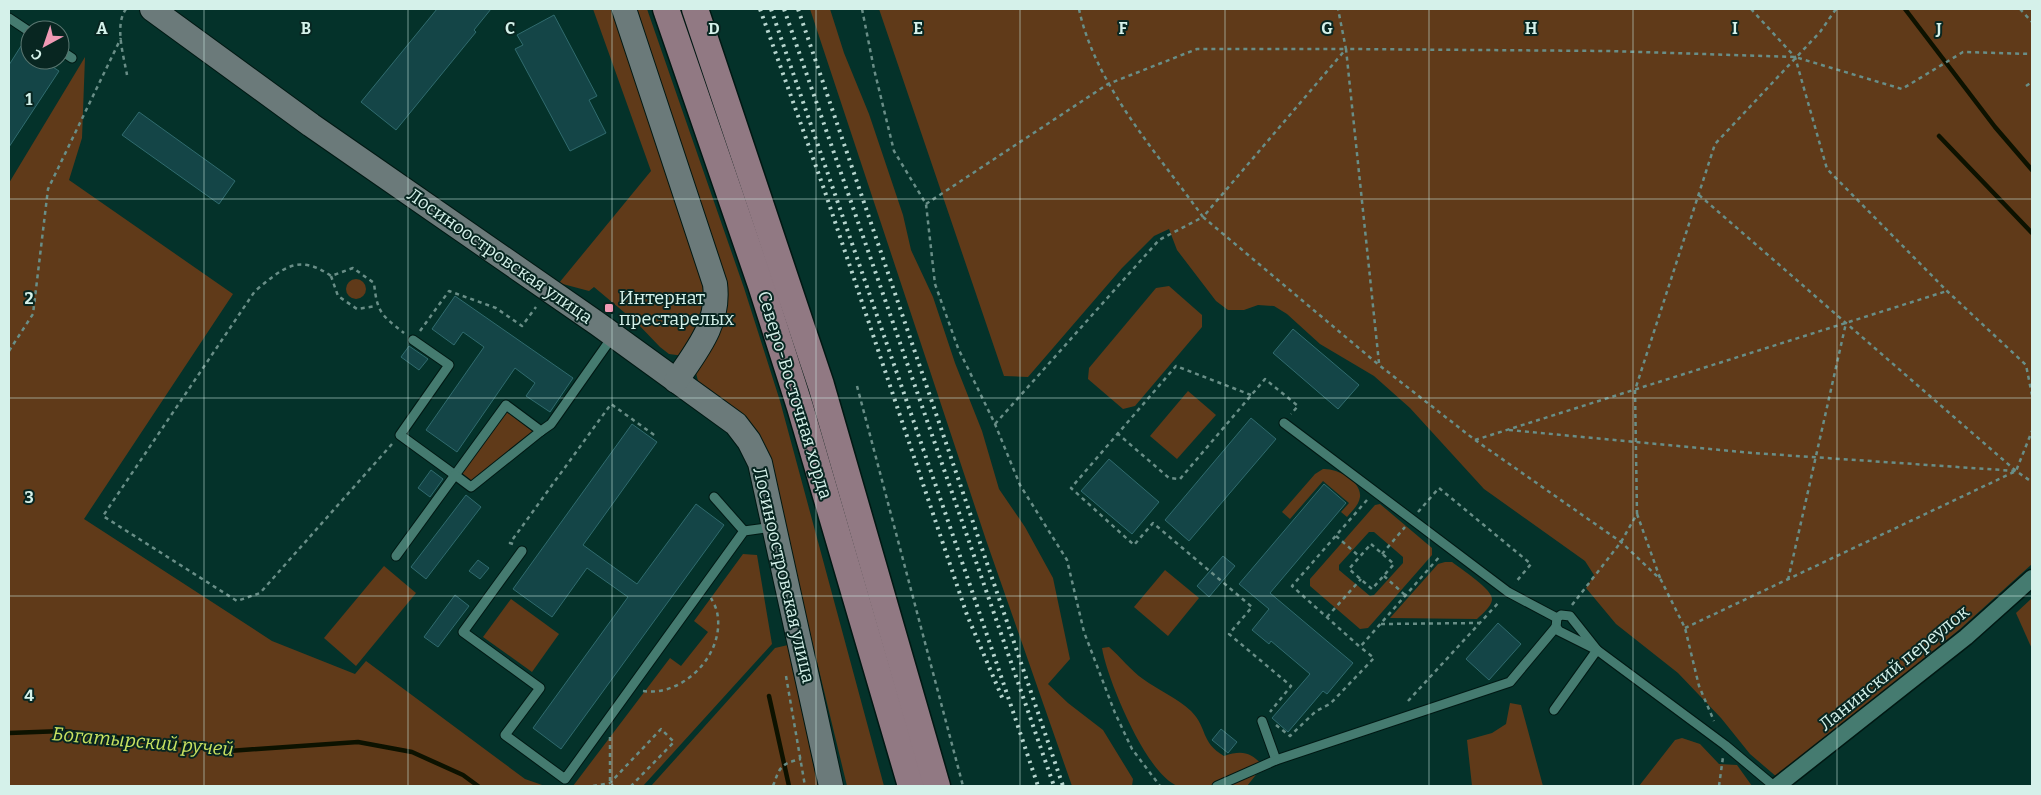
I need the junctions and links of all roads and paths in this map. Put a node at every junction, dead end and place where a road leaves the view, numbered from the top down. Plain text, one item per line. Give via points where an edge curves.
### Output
1 (126, 9) edge
2 (152, 9) edge
3 (624, 9) edge
4 (666, 9) edge
5 (695, 9) edge
6 (862, 9) edge
7 (1079, 9) edge
8 (1338, 9) edge
9 (1751, 9) edge
10 (1836, 9) edge
11 (2020, 9) edge
12 (9, 18) edge
13 (2032, 22) edge
14 (20, 25) edge
15 (121, 38) junction
16 (1346, 49) junction
17 (2032, 54) edge
18 (1795, 57) junction
19 (127, 76) dead end
20 (2032, 82) edge
21 (1108, 84) junction
22 (2026, 86) dead end
23 (1698, 195) junction
24 (926, 204) junction
25 (1203, 217) junction
26 (331, 276) junction
27 (1947, 291) junction
28 (376, 306) junction
29 (536, 307) dead end
30 (1846, 323) junction
31 (613, 335) junction
32 (413, 340) junction
33 (9, 351) edge
34 (1380, 365) junction
35 (676, 381) junction
36 (857, 386) dead end
37 (1635, 390) junction
38 (1251, 395) junction
39 (2032, 395) edge
40 (1284, 423) joint
41 (995, 424) junction
42 (1509, 430) junction
43 (541, 431) junction
44 (2032, 431) edge
45 (1118, 433) junction
46 (400, 435) junction
47 (657, 437) dead end
48 (1475, 440) junction
49 (1636, 442) junction
50 (1815, 458) junction
51 (2016, 472) junction
52 (455, 475) junction
53 (2032, 482) edge
54 (1375, 492) junction
55 (714, 497) dead end
56 (1637, 514) junction
57 (1412, 519) junction
58 (775, 526) junction
59 (744, 531) junction
60 (1336, 536) junction
61 (1621, 542) junction
62 (1448, 546) junction
63 (522, 551) joint
64 (1382, 554) junction
65 (396, 556) dead end
66 (1360, 557) junction
67 (1384, 576) junction
68 (1361, 578) junction
69 (2032, 578) edge
70 (1661, 580) junction
71 (1788, 580) junction
72 (706, 585) junction
73 (1508, 592) junction
74 (1406, 596) junction
75 (1327, 617) junction
76 (1559, 620) junction
77 (1480, 623) junction
78 (1380, 624) junction
79 (1685, 628) junction
80 (1360, 647) junction
81 (1597, 650) junction
82 (630, 690) junction
83 (1408, 701) dead end
84 (1554, 710) dead end
85 (609, 717) junction
86 (1264, 718) junction
87 (1725, 746) junction
88 (801, 759) dead end
89 (1276, 760) junction
90 (610, 783) junction
91 (592, 786) edge
92 (614, 786) edge
93 (631, 786) edge
94 (773, 786) edge
95 (831, 786) edge
96 (911, 786) edge
97 (937, 786) edge
98 (963, 786) edge
99 (1160, 786) edge
100 (1217, 786) edge
101 (1719, 786) edge
102 (1774, 786) edge
103 (1778, 786) edge

1 - 15 path via 122,14
2 - 31 street, Лосиноостровская улица via 311,126
3 - 35 street via 715,284 716,309 712,323
4 - 96 main road, Северо-Восточная хорда via 800,407
5 - 97 main road, Северо-Восточная хорда via 821,385
6 - 24 path via 894,151
7 - 21 path via 1083,27
8 - 16 path
9 - 18 path
10 - 18 path via 1820,32
11 - 13 path
12 - 14 lane
15 - 19 path
15 - 33 path via 48,189 33,314
16 - 18 path via 1610,51
16 - 21 path via 1197,49
16 - 25 path
16 - 34 path
17 - 18 path via 1963,52 1902,89
18 - 23 path via 1715,144
18 - 27 path via 1827,169
20 - 22 path
21 - 24 path
21 - 25 path
23 - 30 path
23 - 37 path
24 - 41 path via 934,284 958,348
25 - 34 path
25 - 41 path via 1159,240
26 - 28 path via 338,296 357,309
26 - 28 path via 353,268 374,283
26 - 46 path via 318,267 302,263 281,269 255,291 103,516 237,601 260,593
27 - 30 path
27 - 39 path via 2026,365
28 - 32 path via 388,321
29 - 32 path via 522,326 496,308 448,291
30 - 37 path
30 - 50 path
30 - 51 path
31 - 35 street, Лосиноостровская улица
31 - 43 lane via 551,424
32 - 46 lane via 449,365
34 - 48 path
35 - 58 street, Лосиноостровская улица via 736,424 749,441 760,463
36 - 98 path
37 - 42 path
37 - 49 path
38 - 40 path via 1265,379 1298,406
38 - 45 path via 1176,366
38 - 45 path via 1180,479 1169,478
40 - 54 lane
41 - 99 path via 1020,485 1067,560 1084,632 1115,713 1132,749
42 - 48 path
42 - 49 path
43 - 52 lane via 471,487
43 - 52 lane via 506,406
44 - 51 path
45 - 86 path via 1070,488 1134,545 1154,523 1252,607 1230,634 1291,686
46 - 52 lane
47 - 63 path via 611,404 510,542
48 - 61 path
49 - 50 path
49 - 56 path
50 - 51 path
50 - 71 path
51 - 53 path
51 - 71 path
52 - 65 lane
54 - 57 lane
54 - 60 path
55 - 59 lane
56 - 61 path
56 - 70 path
57 - 62 lane
57 - 64 path
57 - 73 path via 1439,488 1531,564
58 - 59 lane
58 - 95 street, Лосиноостровская улица
59 - 72 lane
60 - 66 path
60 - 75 path via 1292,586
61 - 70 path
61 - 76 path
62 - 73 lane
62 - 74 path
63 - 85 lane via 463,632 540,688 505,735 565,779
64 - 66 path via 1371,544
64 - 67 path via 1394,564
66 - 68 path via 1349,568
67 - 68 path via 1372,589
67 - 74 path
68 - 75 path
69 - 103 street, Ланинский переулок via 1966,637
70 - 79 path
71 - 79 path
72 - 82 lane
72 - 82 path via 717,612 716,636 708,658 692,676 672,688 649,692
73 - 76 lane
73 - 77 path
74 - 78 path
75 - 80 path
76 - 81 lane via 1559,631
76 - 81 lane via 1570,616
76 - 89 lane via 1510,682
77 - 78 path
77 - 83 path
78 - 80 path
79 - 87 path via 1699,686
80 - 86 path via 1374,658 1330,704 1316,711 1290,736
81 - 84 lane
81 - 87 lane
82 - 85 lane
85 - 90 path
86 - 89 lane
87 - 101 path
87 - 102 lane
88 - 94 path via 785,763
89 - 100 lane
90 - 91 path
90 - 92 path
90 - 93 path via 661,728 674,742

